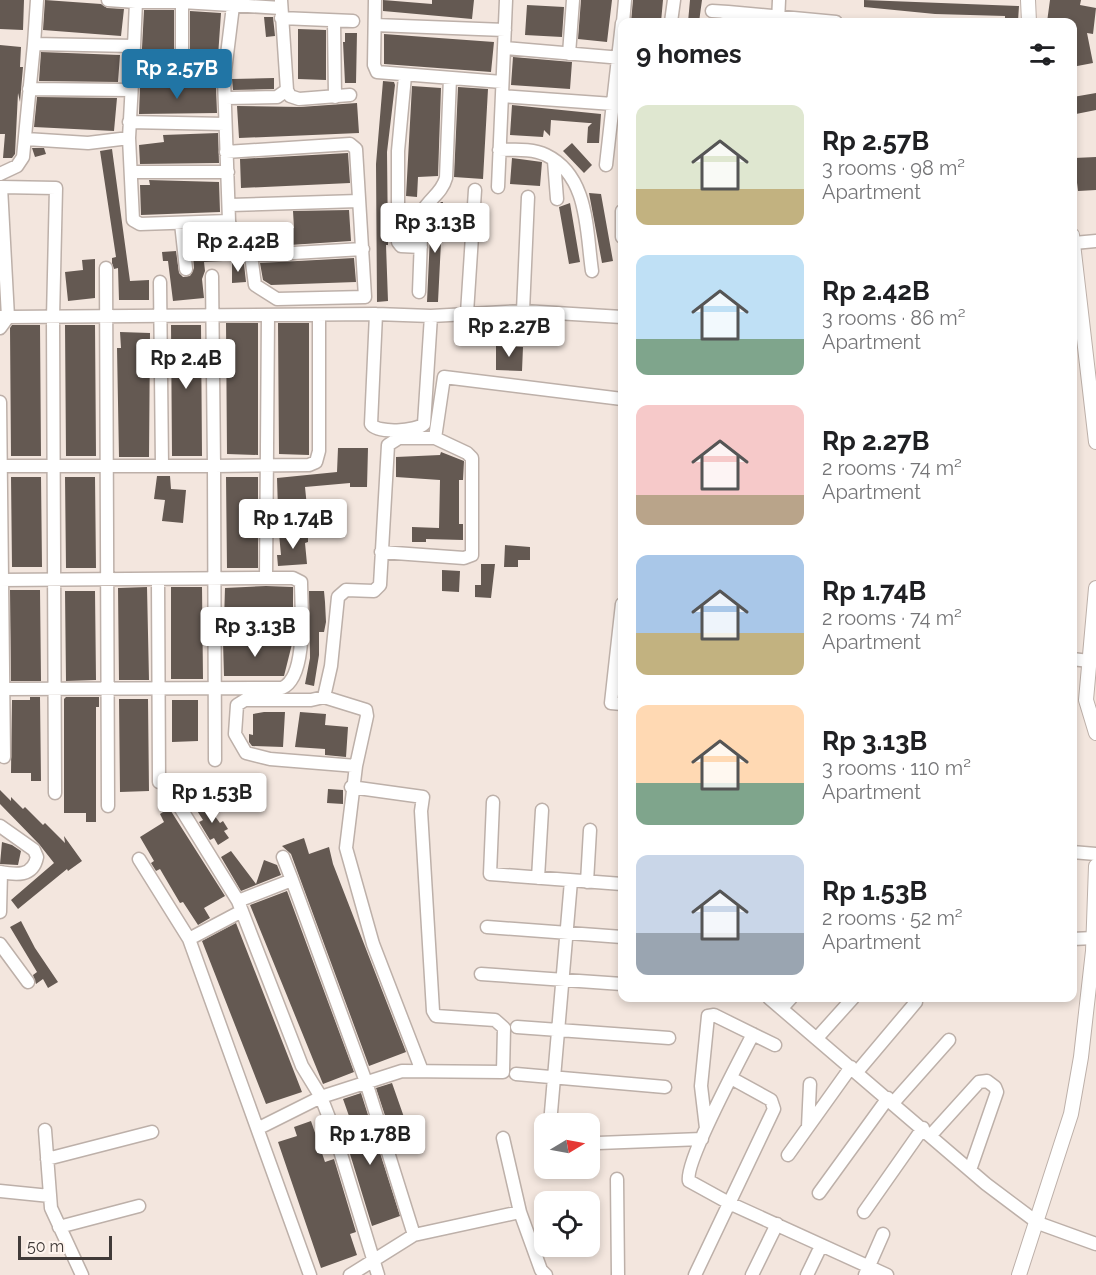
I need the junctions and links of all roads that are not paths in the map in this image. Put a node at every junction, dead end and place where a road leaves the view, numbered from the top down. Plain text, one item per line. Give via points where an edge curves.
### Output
1 (37, 0) edge
2 (108, 0) edge
3 (375, 0) edge
4 (506, 0) edge
5 (625, 0) edge
6 (674, 0) edge
7 (779, 0) edge
8 (1028, 0) edge
9 (570, 1) edge
10 (136, 2) junction
11 (182, 2) junction
12 (233, 6) junction
13 (281, 9) edge
14 (712, 11) dead end
15 (727, 17) edge
16 (623, 18) edge
17 (672, 18) edge
18 (744, 18) edge
19 (778, 18) edge
20 (1029, 18) edge
21 (334, 21) junction
22 (353, 21) dead end
23 (375, 25) junction
24 (505, 30) junction
25 (34, 45) junction
26 (134, 46) junction
27 (504, 48) junction
28 (569, 54) junction
29 (618, 58) edge
30 (132, 75) junction
31 (618, 75) edge
32 (405, 76) junction
33 (182, 78) junction
34 (450, 78) junction
35 (224, 80) junction
36 (502, 82) junction
37 (29, 89) junction
38 (131, 90) junction
39 (287, 90) junction
40 (350, 95) dead end
41 (502, 96) junction
42 (335, 97) junction
43 (225, 98) junction
44 (613, 104) junction
45 (129, 122) junction
46 (225, 124) junction
47 (129, 138) junction
48 (26, 139) junction
49 (500, 150) junction
50 (226, 152) junction
51 (554, 161) junction
52 (606, 165) dead end
53 (132, 172) junction
54 (228, 172) junction
55 (0, 174) edge
56 (498, 188) dead end
57 (475, 190) dead end
58 (528, 197) dead end
59 (557, 200) dead end
60 (359, 201) junction
61 (230, 204) junction
62 (399, 209) junction
63 (423, 209) junction
64 (229, 222) junction
65 (182, 223) junction
66 (1096, 242) edge
67 (1077, 245) edge
68 (420, 247) junction
69 (363, 249) junction
70 (250, 255) junction
71 (106, 268) dead end
72 (186, 269) dead end
73 (1077, 269) edge
74 (592, 271) dead end
75 (212, 276) dead end
76 (160, 282) dead end
77 (418, 292) dead end
78 (523, 311) junction
79 (467, 313) junction
80 (376, 314) junction
81 (213, 315) junction
82 (268, 315) junction
83 (319, 315) junction
84 (431, 316) junction
85 (4, 317) edge
86 (107, 317) junction
87 (618, 317) edge
88 (53, 318) junction
89 (162, 318) junction
90 (0, 328) edge
91 (1090, 343) edge
92 (618, 399) edge
93 (0, 402) edge
94 (435, 438) junction
95 (1096, 442) edge
96 (0, 466) edge
97 (54, 466) junction
98 (108, 466) junction
99 (162, 466) junction
100 (214, 466) junction
101 (267, 466) junction
102 (267, 526) junction
103 (307, 526) dead end
104 (381, 552) junction
105 (266, 578) junction
106 (108, 579) junction
107 (214, 579) junction
108 (0, 580) edge
109 (55, 580) junction
110 (158, 580) junction
111 (1096, 588) edge
112 (215, 631) junction
113 (302, 636) junction
114 (618, 640) edge
115 (1077, 660) edge
116 (1089, 661) junction
117 (55, 688) junction
118 (108, 688) junction
119 (159, 688) junction
120 (214, 688) junction
121 (0, 689) edge
122 (324, 697) junction
123 (618, 704) edge
124 (1096, 733) edge
125 (3, 757) dead end
126 (215, 760) dead end
127 (356, 766) junction
128 (159, 782) dead end
129 (351, 786) junction
130 (55, 794) dead end
131 (493, 802) dead end
132 (178, 804) dead end
133 (108, 806) dead end
134 (542, 810) dead end
135 (0, 826) edge
136 (590, 830) dead end
137 (1077, 852) edge
138 (1096, 854) edge
139 (283, 857) dead end
140 (139, 859) dead end
141 (1096, 866) edge
142 (1, 872) edge
143 (538, 878) junction
144 (292, 880) junction
145 (571, 881) junction
146 (587, 882) junction
147 (618, 884) edge
148 (240, 906) junction
149 (0, 912) edge
150 (488, 927) dead end
151 (566, 933) junction
152 (618, 937) edge
153 (189, 939) junction
154 (1077, 941) edge
155 (0, 944) edge
156 (1094, 947) edge
157 (482, 974) dead end
158 (562, 980) junction
159 (28, 982) dead end
160 (618, 984) edge
161 (774, 1002) edge
162 (787, 1002) edge
163 (850, 1002) edge
164 (916, 1002) dead end
165 (782, 1008) junction
166 (518, 1027) dead end
167 (558, 1030) junction
168 (753, 1034) junction
169 (669, 1038) dead end
170 (818, 1038) junction
171 (949, 1040) dead end
172 (775, 1045) dead end
173 (854, 1069) junction
174 (422, 1071) junction
175 (516, 1074) dead end
176 (554, 1077) junction
177 (731, 1078) junction
178 (366, 1082) junction
179 (810, 1084) dead end
180 (665, 1087) dead end
181 (321, 1097) junction
182 (891, 1101) junction
183 (551, 1113) edge
184 (808, 1127) junction
185 (259, 1128) junction
186 (45, 1130) dead end
187 (152, 1132) dead end
188 (927, 1132) junction
189 (704, 1134) junction
190 (503, 1138) dead end
191 (600, 1143) edge
192 (788, 1155) dead end
193 (47, 1159) junction
194 (970, 1170) junction
195 (616, 1179) dead end
196 (0, 1191) edge
197 (819, 1193) dead end
198 (50, 1196) junction
199 (729, 1203) junction
200 (139, 1206) dead end
201 (520, 1212) junction
202 (864, 1212) dead end
203 (1038, 1223) junction
204 (777, 1224) junction
205 (59, 1227) junction
206 (883, 1234) dead end
207 (414, 1235) junction
208 (1094, 1245) edge
209 (821, 1246) junction
210 (373, 1260) junction
211 (867, 1271) edge
212 (82, 1275) edge
213 (310, 1275) edge
214 (350, 1275) edge
215 (378, 1275) edge
216 (546, 1275) edge
217 (618, 1275) edge
218 (695, 1275) edge
219 (752, 1275) edge
220 (807, 1275) edge
221 (887, 1275) edge
222 (1019, 1275) edge

1 - 25 street
2 - 10 street
3 - 23 street
4 - 24 street
5 - 16 street
6 - 17 street
7 - 19 street
8 - 20 street
9 - 28 street
10 - 11 street
10 - 26 street
11 - 12 street
11 - 33 street
12 - 13 street
12 - 35 street
13 - 21 street
13 - 39 street
14 - 15 street
15 - 18 street
21 - 22 street
21 - 42 street
23 - 24 street
23 - 32 street via 377,72
24 - 27 street
25 - 26 street
25 - 37 street
26 - 30 street
27 - 28 street
27 - 36 street
28 - 29 street
30 - 33 street
30 - 38 street
31 - 44 street
32 - 34 street
32 - 62 street via 398,151
33 - 35 street
34 - 36 street
34 - 63 street via 446,178 442,190
35 - 43 street
36 - 41 street
37 - 38 street
37 - 48 street
38 - 45 street
39 - 42 street via 299,99
39 - 43 street via 277,96
40 - 42 street
41 - 44 street
41 - 49 street
43 - 46 street
44 - 52 street
45 - 46 street
45 - 47 street
46 - 50 street
47 - 48 street via 88,143
47 - 53 street
48 - 55 street via 21,162
49 - 51 street via 532,151
49 - 56 street
50 - 54 street
50 - 60 street via 353,145
51 - 59 street
51 - 74 street via 578,186
53 - 54 street
53 - 65 street via 134,223
54 - 61 street
57 - 79 street
58 - 78 street
60 - 61 street
60 - 69 street
61 - 64 street
62 - 63 street
62 - 68 street via 399,244
63 - 68 street
64 - 65 street
64 - 70 street via 232,250 238,255
65 - 72 street
66 - 67 street
68 - 77 street
69 - 70 street
69 - 70 street via 367,294 361,299 288,300 270,296 255,285
71 - 86 street
73 - 91 street
75 - 81 street
76 - 89 street
78 - 79 street
78 - 87 street
79 - 84 street
80 - 83 street
80 - 84 street
80 - 84 street via 371,424 380,429 418,428 424,424
81 - 82 street
81 - 89 street
81 - 100 street
82 - 83 street
82 - 101 street
83 - 101 street via 318,458 309,465
85 - 88 street
85 - 88 street via 1,187 56,189
85 - 90 street
86 - 88 street
86 - 89 street
86 - 98 street
88 - 97 street
89 - 99 street
91 - 95 street
92 - 94 street via 444,377
93 - 96 street
94 - 104 street via 399,438 388,445
94 - 104 street via 472,458 472,555 464,558
96 - 97 street
96 - 108 street
97 - 98 street
97 - 109 street
98 - 99 street
98 - 106 street
99 - 100 street
100 - 101 street
100 - 107 street
101 - 102 street
102 - 103 street
102 - 105 street
104 - 122 street via 377,590 346,590 338,597
105 - 107 street
105 - 113 street via 300,579
106 - 109 street
106 - 110 street
106 - 118 street
107 - 110 street
107 - 112 street
108 - 109 street
108 - 121 street
109 - 117 street
110 - 119 street
111 - 116 street
112 - 113 street
112 - 120 street
113 - 120 street via 298,661 287,686
114 - 123 street via 611,703
115 - 116 street
116 - 124 street via 1086,700
117 - 118 street
117 - 121 street
117 - 130 street
118 - 119 street
118 - 133 street
119 - 120 street
119 - 128 street
120 - 126 street
121 - 125 street
122 - 127 street via 366,710
122 - 127 street via 242,701 237,705 235,721 238,743 254,756
127 - 129 street
129 - 174 street via 346,848 373,944
129 - 174 street via 423,797 429,994 433,1011 436,1016 495,1020 504,1028 503,1072
131 - 143 street via 490,874
132 - 148 street
134 - 143 street
135 - 142 street via 34,850 37,857 24,874
136 - 146 street
137 - 138 street
139 - 144 street
140 - 153 street
141 - 156 street
142 - 149 street
143 - 145 street
144 - 148 street
144 - 178 street
145 - 146 street
145 - 151 street
146 - 147 street
148 - 153 street
148 - 181 street via 302,1066
150 - 151 street
151 - 152 street
151 - 158 street
153 - 185 street
154 - 156 street
155 - 159 street
156 - 203 street via 1071,1114
157 - 158 street
158 - 160 street
158 - 167 street
161 - 165 street
162 - 165 street
163 - 170 street
164 - 173 street
165 - 170 street
166 - 167 street
167 - 169 street
167 - 176 street
168 - 172 street
168 - 177 street
168 - 189 street via 714,1015 706,1018 701,1086
170 - 173 street
171 - 182 street
173 - 182 street
173 - 184 street
174 - 178 street via 402,1071
175 - 176 street
176 - 180 street
176 - 183 street
177 - 189 street
177 - 199 street via 771,1100 774,1106
178 - 181 street
178 - 207 street
179 - 184 street
181 - 185 street
181 - 210 street
182 - 188 street
182 - 197 street
184 - 192 street
185 - 213 street
186 - 193 street
187 - 193 street
188 - 194 street
188 - 194 street via 980,1082 987,1081 995,1087 997,1092
188 - 202 street
189 - 191 street
189 - 199 street via 688,1174 689,1181
190 - 201 street
193 - 198 street
194 - 203 street
195 - 217 street
196 - 198 street
198 - 205 street
199 - 204 street
199 - 218 street
200 - 205 street
201 - 207 street
201 - 216 street
203 - 208 street
203 - 222 street
204 - 209 street
204 - 219 street
205 - 212 street
206 - 211 street
207 - 210 street
209 - 211 street
209 - 220 street
210 - 214 street
210 - 215 street
211 - 221 street

